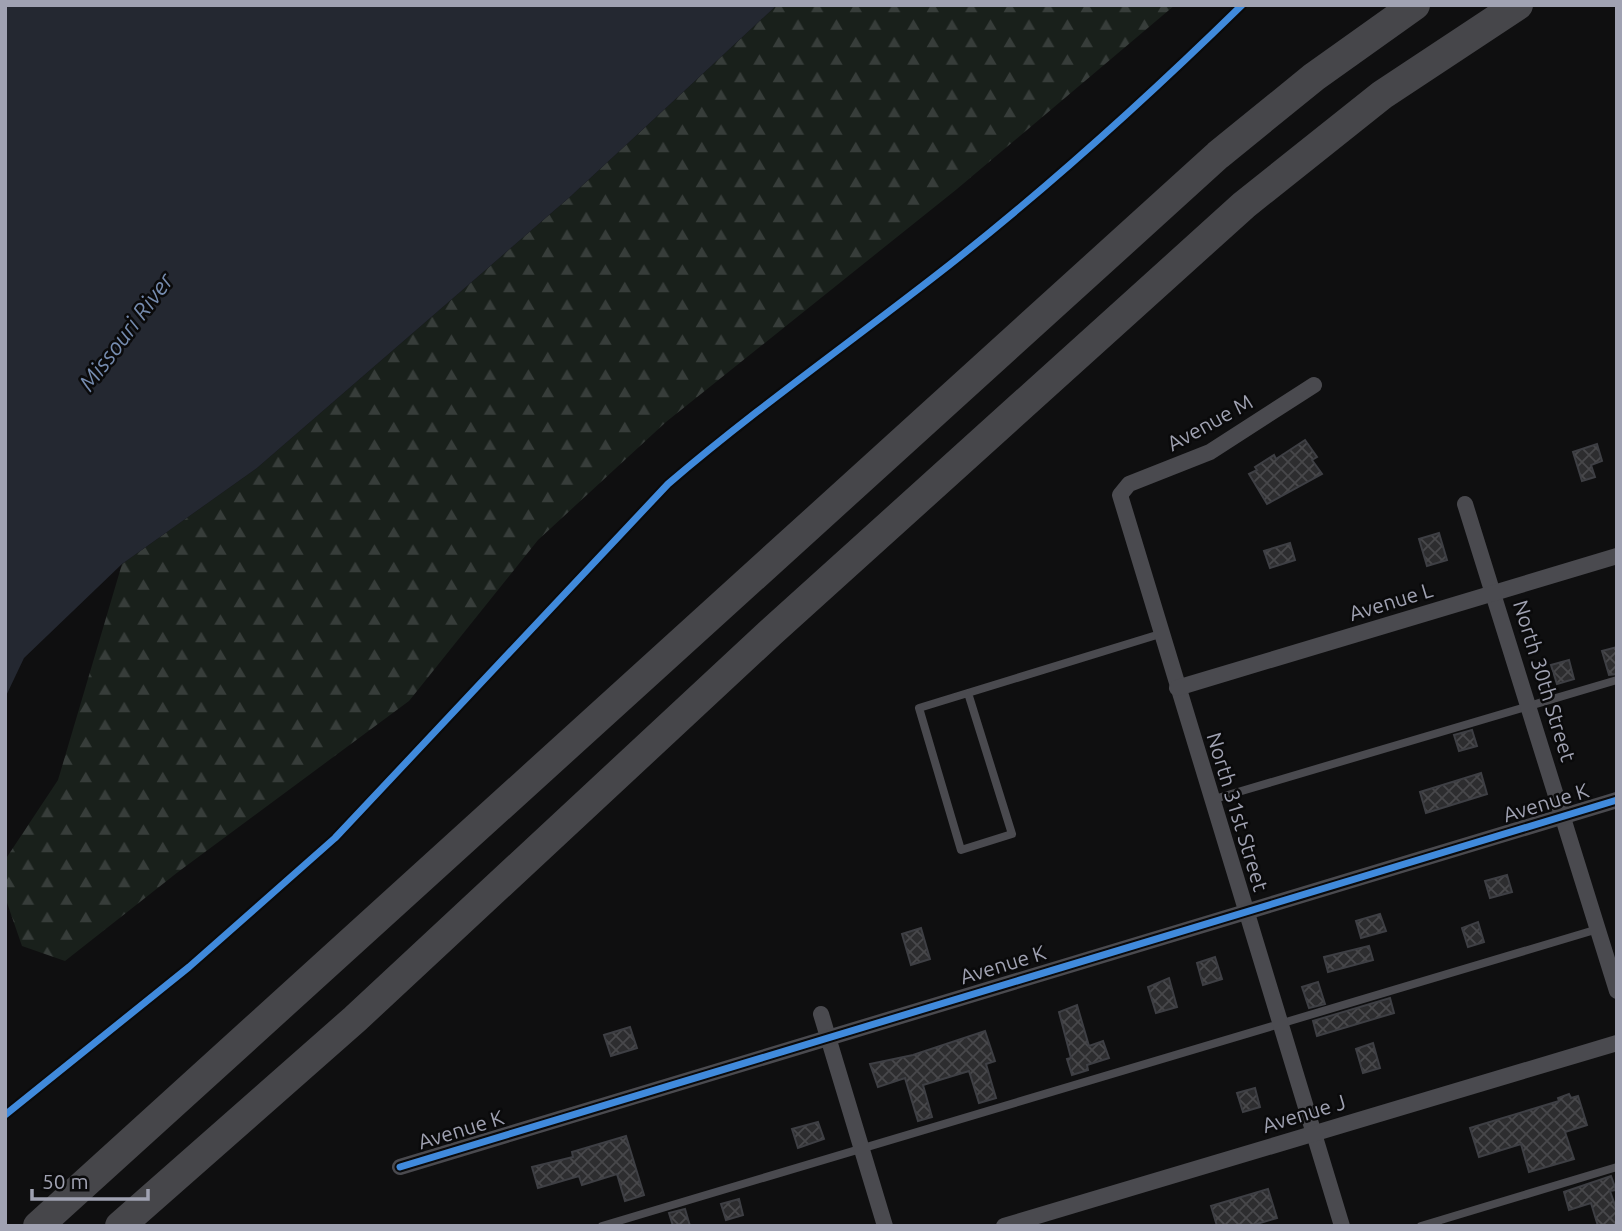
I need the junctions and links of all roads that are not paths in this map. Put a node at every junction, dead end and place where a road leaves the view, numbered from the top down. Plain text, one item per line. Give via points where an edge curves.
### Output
1 (1415, 5) edge
2 (1518, 5) edge
3 (1314, 385) dead end
4 (1123, 490) joint
5 (1465, 504) dead end
6 (1617, 556) edge
7 (1494, 593) junction
8 (1160, 634) junction
9 (1617, 680) edge
10 (1177, 688) junction
11 (968, 693) junction
12 (1529, 705) junction
13 (1211, 800) junction
14 (1617, 800) edge
15 (1563, 816) junction
16 (1245, 910) junction
17 (1598, 929) junction
18 (1617, 991) edge
19 (821, 1014) dead end
20 (1280, 1023) junction
21 (827, 1036) junction
22 (1617, 1043) edge
23 (1314, 1133) junction
24 (862, 1149) junction
25 (400, 1167) dead end
26 (1617, 1167) edge
27 (38, 1226) edge
28 (120, 1226) edge
29 (602, 1226) edge
30 (885, 1226) edge
31 (1004, 1226) edge
32 (1342, 1226) edge
33 (1421, 1226) edge

1 - 27 highway via 1218,155
2 - 28 highway via 1382,95 1244,205 770,633 355,1019
3 - 4 street, Avenue M via 1210,452
4 - 8 street, North 31st Street via 1121,504
5 - 7 street, North 30th Street
6 - 7 street, Avenue L
7 - 10 street, Avenue L
7 - 12 street, North 30th Street
8 - 10 street, North 31st Street
8 - 11 lane
9 - 12 lane
10 - 13 street, North 31st Street
11 - 11 lane via 919,708 961,850 1012,834
12 - 13 lane
12 - 15 street, North 30th Street
13 - 16 street, North 31st Street
14 - 15 street, Avenue K
15 - 16 street, Avenue K
15 - 17 street, North 30th Street
16 - 20 street, North 31st Street
16 - 21 street, Avenue K
17 - 18 street, North 30th Street
17 - 20 lane
19 - 21 street
20 - 23 street, North 31st Street
20 - 24 lane
21 - 24 street
21 - 25 street, Avenue K
22 - 23 street, Avenue J
23 - 31 street, Avenue J
23 - 32 street, North 31st Street
24 - 29 lane
24 - 30 street
26 - 33 lane

